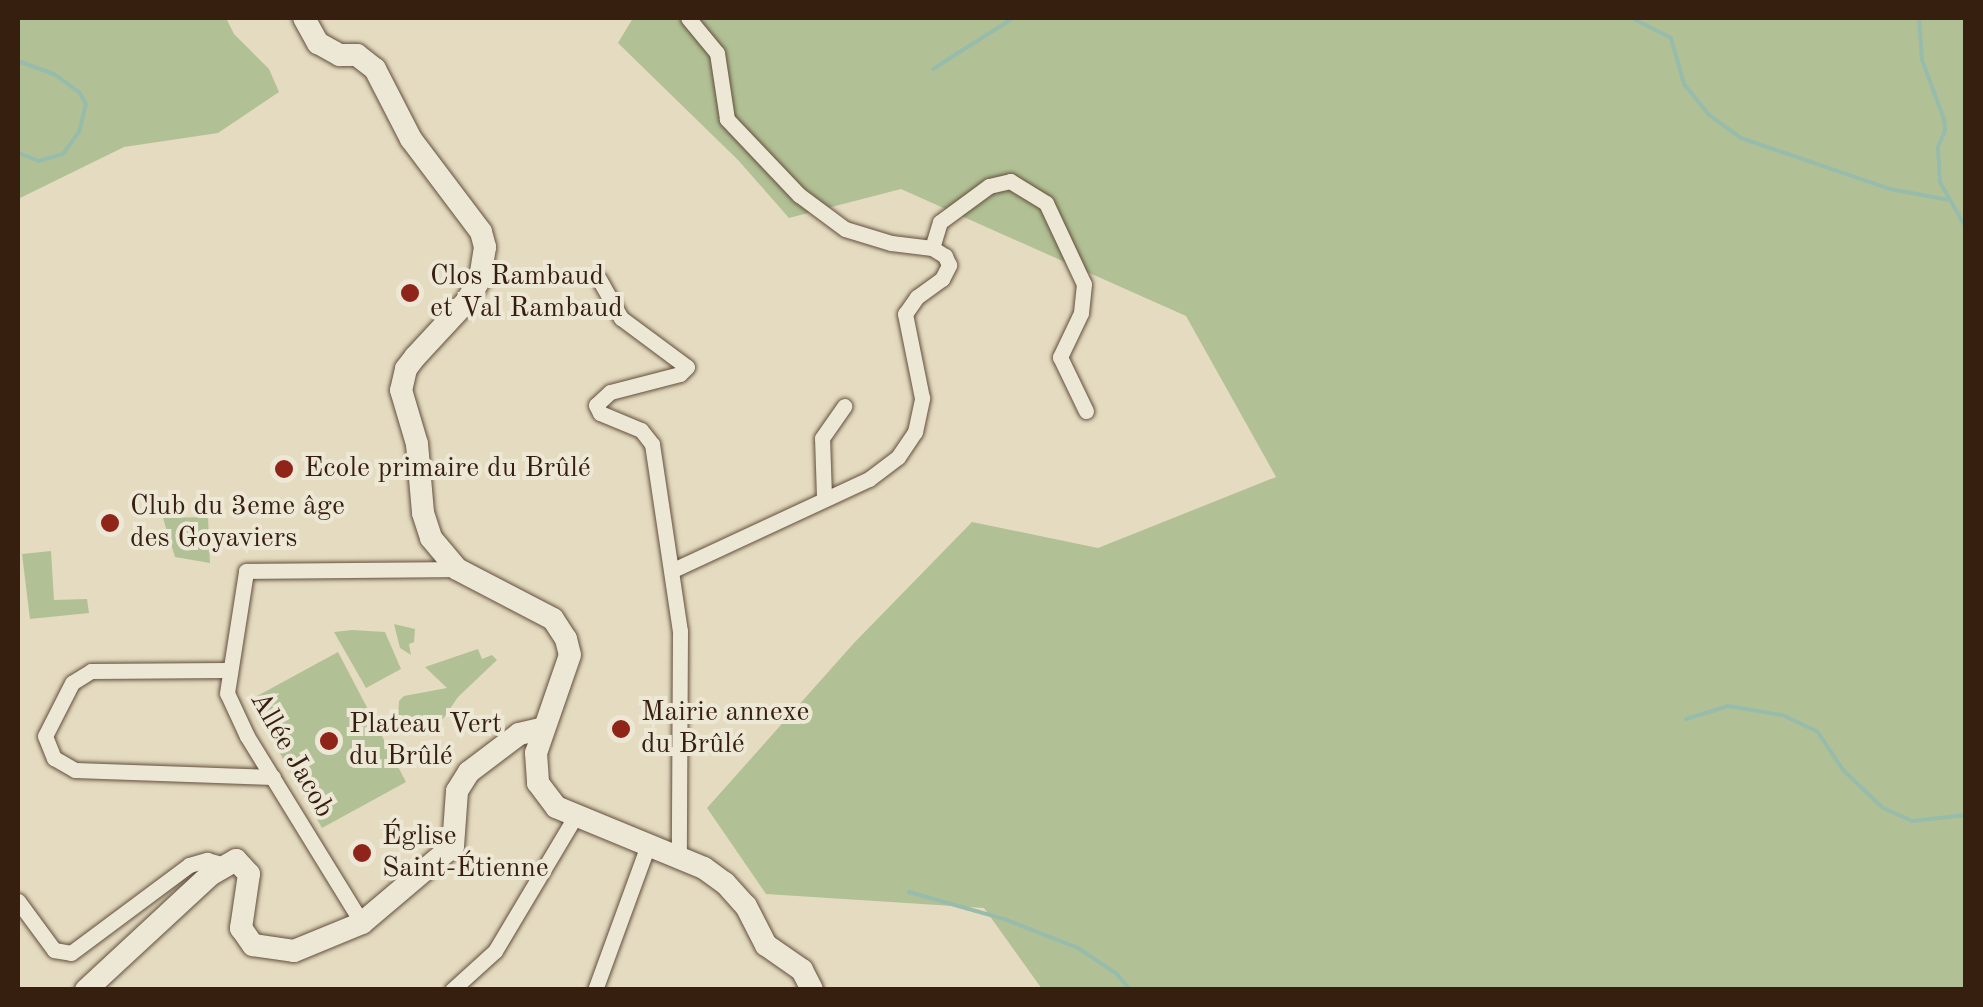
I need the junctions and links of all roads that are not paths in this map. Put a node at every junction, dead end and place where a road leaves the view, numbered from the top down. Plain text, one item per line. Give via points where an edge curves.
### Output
1 (304, 18) edge
2 (688, 18) edge
3 (932, 248) junction
4 (599, 279) dead end
5 (844, 406) dead end
6 (1086, 411) dead end
7 (824, 497) junction
8 (458, 569) junction
9 (673, 570) junction
10 (227, 670) junction
11 (541, 730) junction
12 (273, 777) junction
13 (575, 817) junction
14 (648, 848) junction
15 (679, 858) junction
16 (224, 865) junction
17 (18, 901) edge
18 (362, 922) junction
19 (86, 990) edge
20 (452, 990) edge
21 (595, 990) edge
22 (812, 990) edge

1 - 8 main road via 318,43 357,55 375,69 399,119 474,219 485,247 468,301 414,356 401,390 417,444 423,513 431,538
2 - 3 street via 717,53 726,119 799,195 845,229
3 - 6 street via 940,222 989,186 1010,180 1046,204 1084,284 1082,313 1060,358
3 - 7 street via 946,256 949,268 912,302 904,319 922,398 915,432 881,471
4 - 9 street via 621,318 687,367 610,392 596,405 600,413 641,430 652,444
5 - 7 street via 822,438
7 - 9 street
8 - 10 street, Allée Jacob via 246,571
8 - 11 main road via 562,630 570,654
9 - 15 street via 682,668
10 - 12 street, Allée Jacob via 232,706
10 - 12 street via 91,672 72,683 45,736 54,758 75,770
11 - 13 main road via 538,784 556,807
11 - 18 main road via 519,734 469,772 457,791 453,846
12 - 18 street, Allée Jacob
13 - 14 main road
13 - 20 street via 495,951
14 - 15 main road
14 - 21 street
15 - 22 main road via 738,894 766,945 802,970
16 - 17 street via 190,865 71,953 54,950
16 - 18 main road via 236,860 250,874 240,928 253,945 294,951
16 - 19 main road

